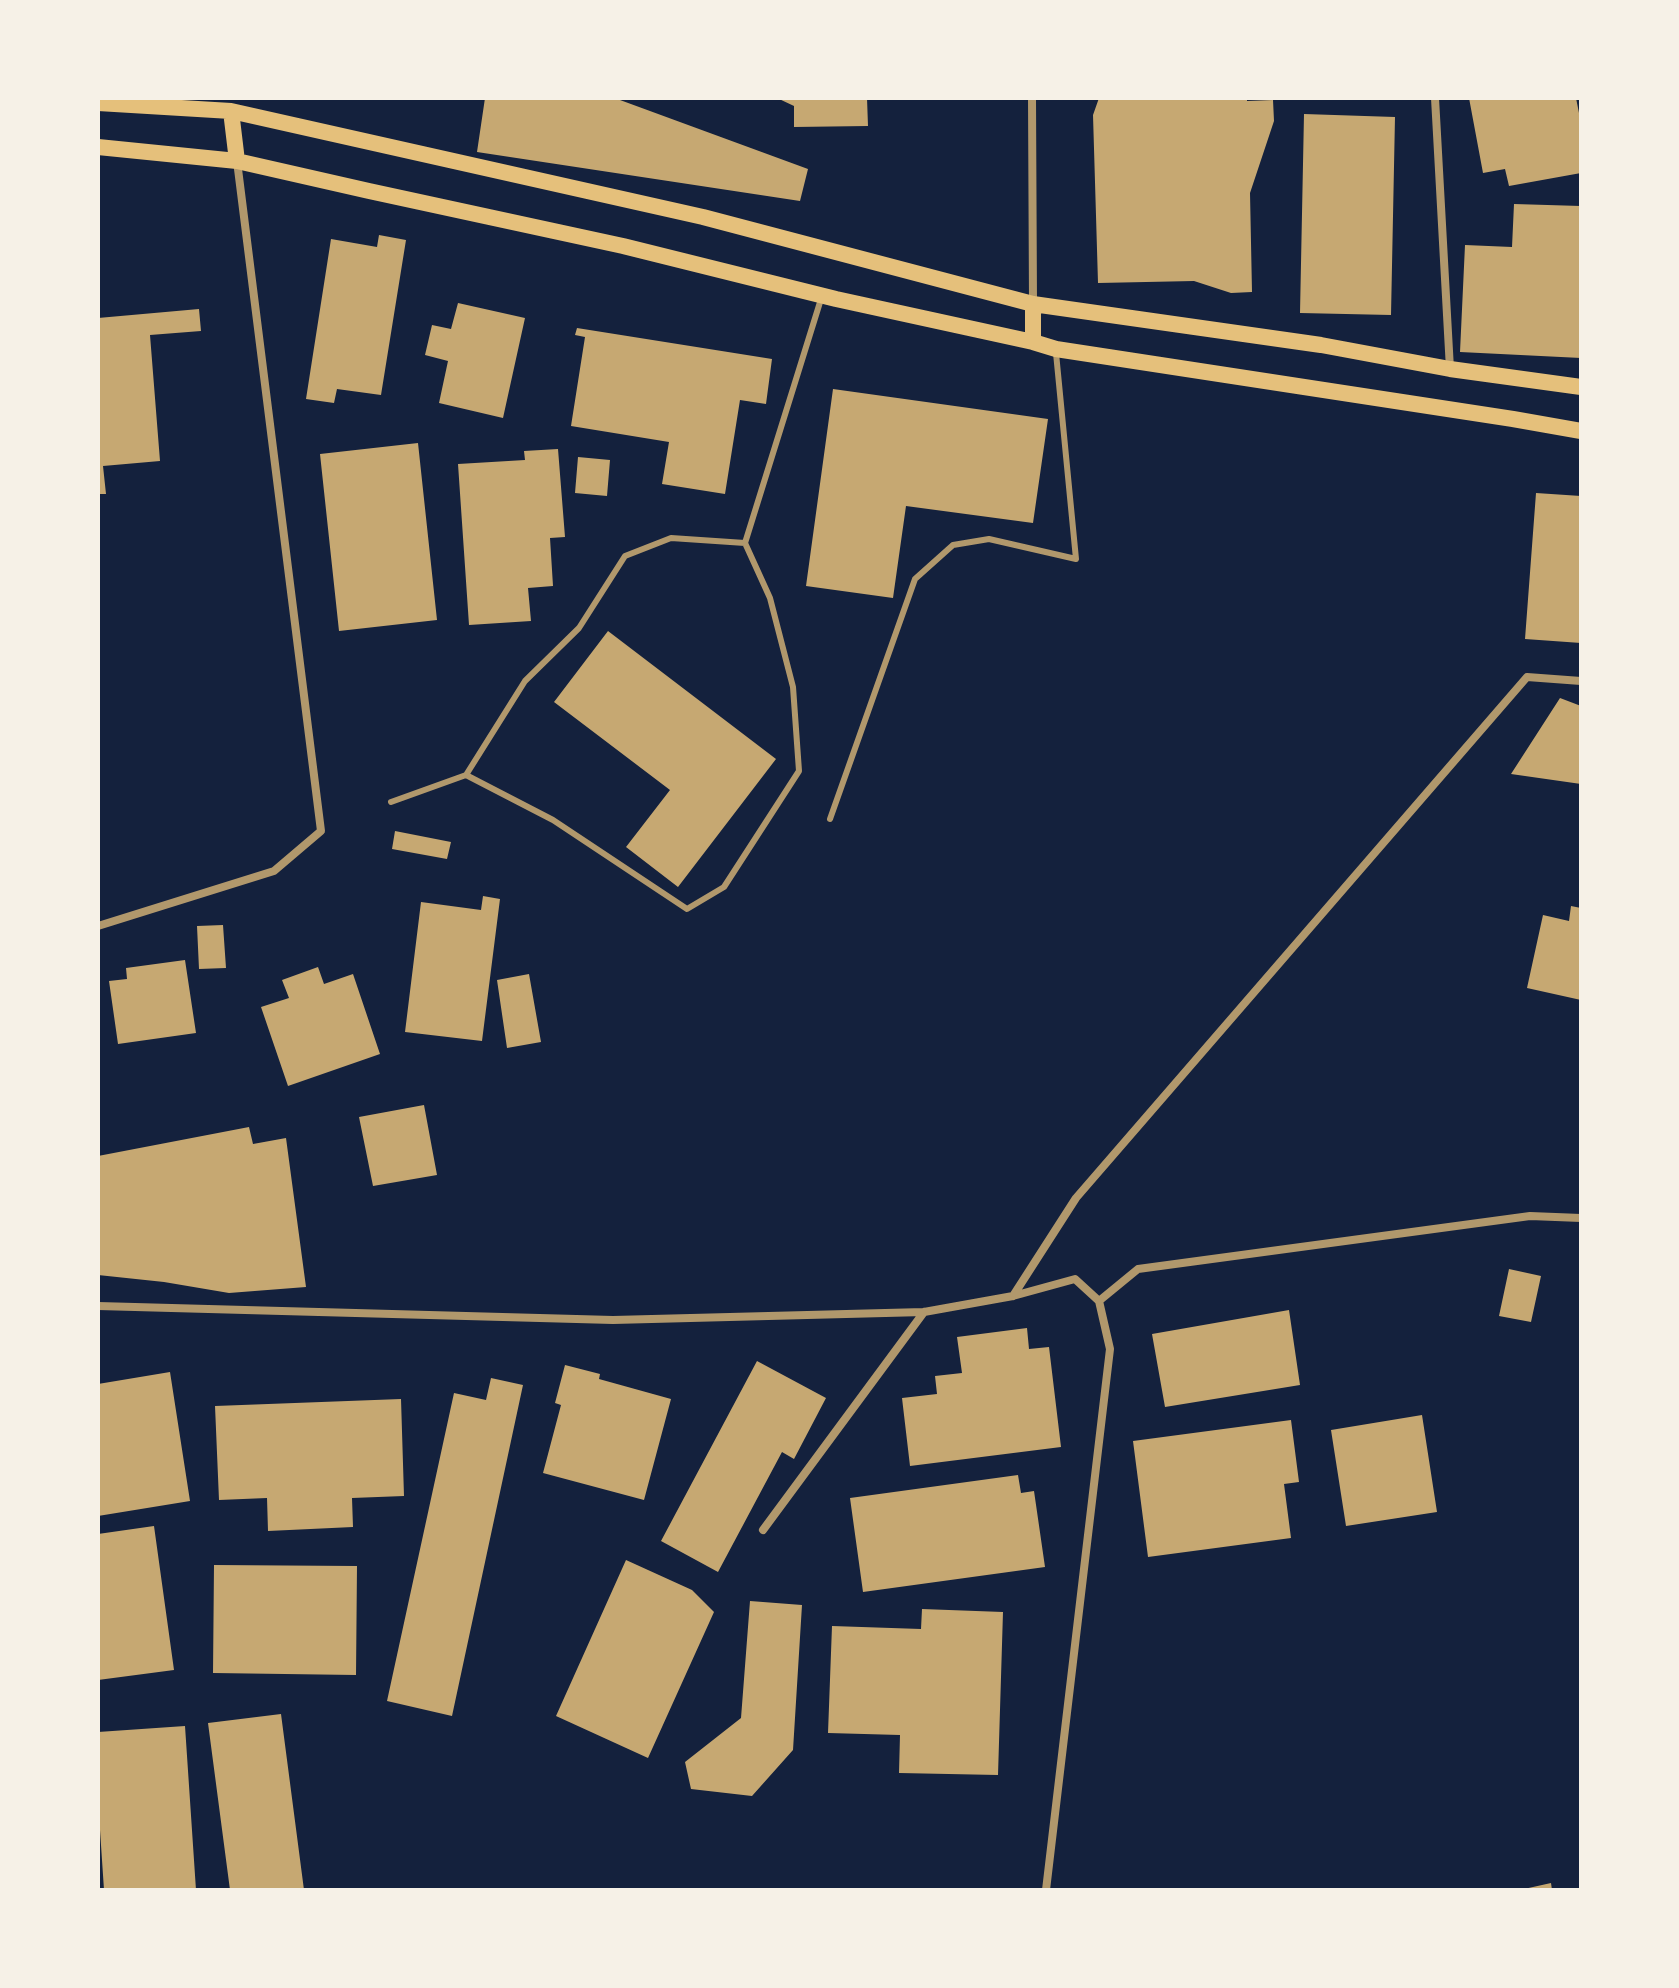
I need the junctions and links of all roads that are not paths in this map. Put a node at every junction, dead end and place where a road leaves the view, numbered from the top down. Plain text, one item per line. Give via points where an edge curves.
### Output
1 (1032, 98) edge
2 (1435, 98) edge
3 (98, 103) edge
4 (230, 104) edge
5 (98, 147) edge
6 (237, 161) junction
7 (822, 295) junction
8 (1033, 304) junction
9 (1033, 342) junction
10 (1056, 349) junction
11 (1450, 369) junction
12 (1581, 387) edge
13 (1581, 431) edge
14 (745, 543) junction
15 (1581, 681) edge
16 (466, 775) junction
17 (391, 802) dead end
18 (830, 819) dead end
19 (98, 926) edge
20 (1581, 1218) edge
21 (1013, 1296) junction
22 (1099, 1301) junction
23 (98, 1306) edge
24 (924, 1312) junction
25 (763, 1530) dead end
26 (1046, 1890) edge

1 - 8 street
2 - 11 street
3 - 4 main road
4 - 6 main road
4 - 8 main road via 703,217
5 - 6 main road
6 - 7 main road
6 - 19 street via 321,831 274,871
7 - 9 main road
7 - 14 lane
8 - 9 main road
8 - 11 main road
9 - 10 main road
10 - 13 main road
10 - 18 lane via 1076,559 989,539 953,545 915,579
11 - 12 main road
14 - 16 lane via 671,538 625,556 579,628 525,681
14 - 16 lane via 770,598 793,687 799,771 724,887 687,909 553,820
15 - 21 street via 1527,677 1076,1198
16 - 17 lane
20 - 22 street via 1530,1216 1138,1269
21 - 22 street via 1075,1279
21 - 24 street
22 - 26 street via 1110,1349
23 - 24 street via 613,1320
24 - 25 street

